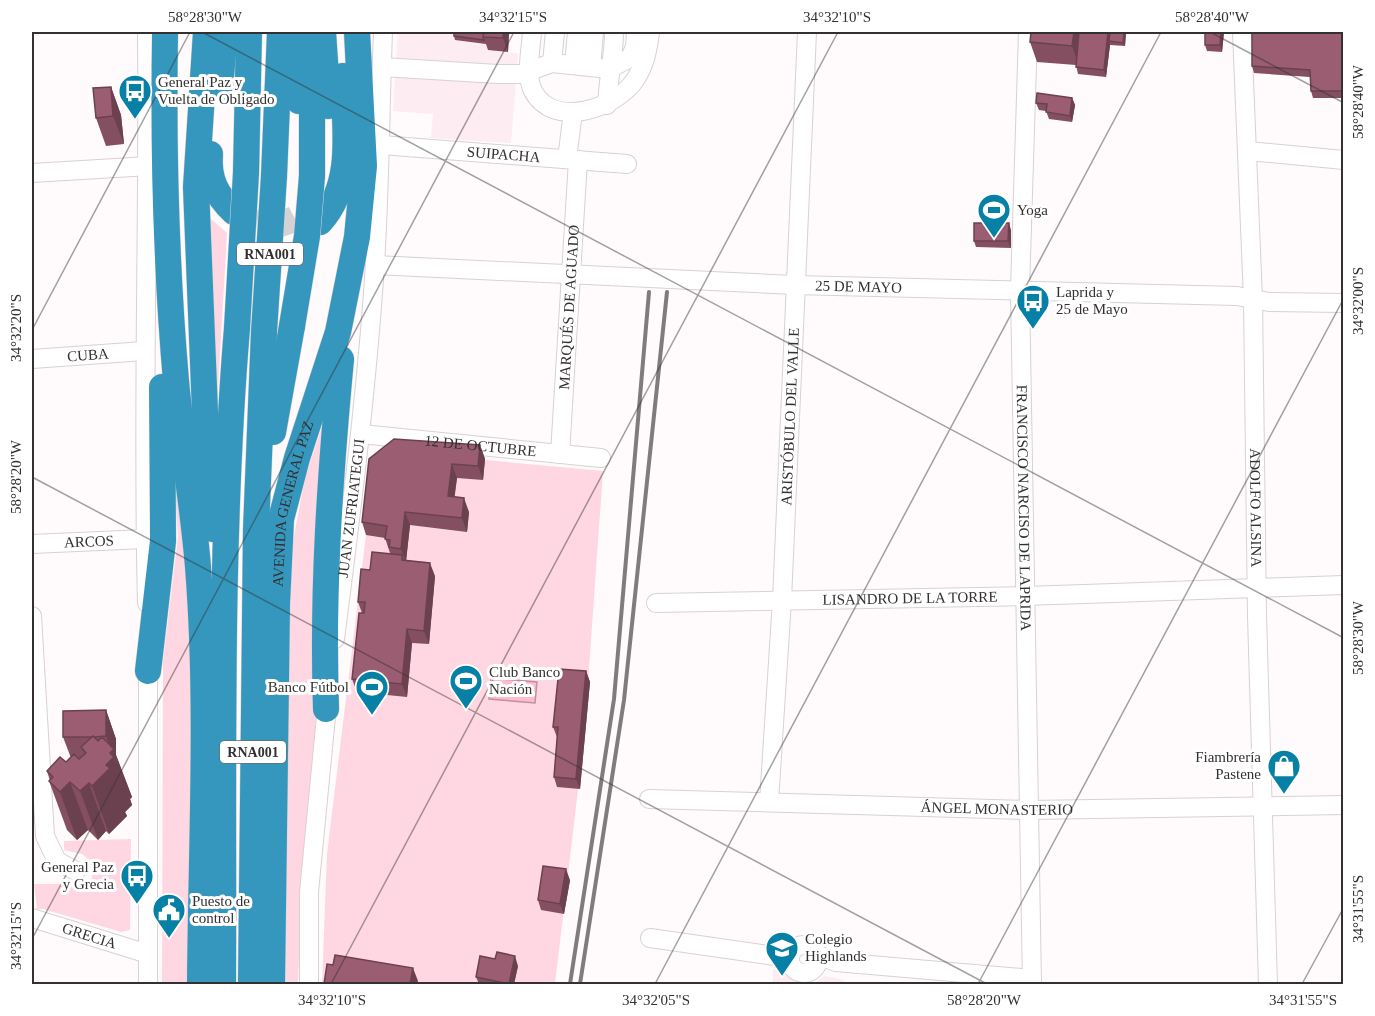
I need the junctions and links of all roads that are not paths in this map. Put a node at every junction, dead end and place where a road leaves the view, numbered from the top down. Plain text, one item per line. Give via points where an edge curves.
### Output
1 (147, 32) edge
2 (165, 32) edge
3 (182, 32) edge
4 (206, 32) edge
5 (225, 32) edge
6 (249, 32) edge
7 (280, 32) edge
8 (301, 32) edge
9 (312, 32) edge
10 (324, 32) edge
11 (342, 32) edge
12 (357, 32) edge
13 (383, 32) edge
14 (532, 32) edge
15 (555, 32) edge
16 (577, 32) edge
17 (594, 32) edge
18 (614, 32) edge
19 (636, 32) edge
20 (650, 32) edge
21 (807, 32) edge
22 (1028, 32) edge
23 (1242, 32) edge
24 (552, 63) junction
25 (382, 67) junction
26 (592, 67) junction
27 (529, 70) junction
28 (498, 74) junction
29 (532, 90) junction
30 (607, 105) junction
31 (573, 112) junction
32 (381, 145) junction
33 (1248, 151) junction
34 (573, 160) junction
35 (1344, 160) edge
36 (627, 164) dead end
37 (149, 166) junction
38 (196, 167) junction
39 (32, 172) edge
40 (305, 189) junction
41 (375, 265) junction
42 (571, 275) junction
43 (794, 285) junction
44 (1020, 290) junction
45 (347, 297) junction
46 (1253, 299) junction
47 (1344, 303) edge
48 (170, 309) junction
49 (144, 351) junction
50 (32, 359) edge
51 (361, 434) junction
52 (560, 454) junction
53 (601, 458) dead end
54 (208, 487) junction
55 (256, 530) junction
56 (145, 539) junction
57 (32, 544) edge
58 (1344, 585) edge
59 (1256, 587) junction
60 (1026, 596) junction
61 (782, 600) junction
62 (656, 603) dead end
63 (32, 616) edge
64 (224, 618) junction
65 (148, 671) junction
66 (326, 709) junction
67 (34, 732) edge
68 (649, 799) dead end
69 (769, 802) junction
70 (1344, 805) edge
71 (1263, 808) junction
72 (1029, 810) junction
73 (76, 871) dead end
74 (32, 918) edge
75 (650, 938) dead end
76 (148, 954) junction
77 (212, 979) edge
78 (262, 979) edge
79 (1032, 982) edge
80 (148, 984) edge
81 (309, 984) edge
82 (1268, 984) edge

1 - 37 street
2 - 48 highway via 163,137
3 - 54 highway via 179,145 189,351 193,406
4 - 38 highway
5 - 38 highway via 209,171 234,221 208,203
6 - 64 highway, RNA001, bridge via 246,174 230,419
7 - 40 highway, AVENIDA GENERAL PAZ / RNA001
8 - 40 highway
9 - 40 highway
10 - 40 highway via 330,163 325,184
11 - 40 highway via 344,172 337,198
12 - 45 highway, AVENIDA GENERAL PAZ via 364,166
13 - 25 street, JUAN ZUFRIATEGUI
14 - 27 street
15 - 24 street
16 - 26 street
17 - 26 street
18 - 26 street via 614,58
19 - 26 street via 630,58
20 - 30 street via 645,60 635,81
21 - 43 street, ARISTÓBULO DEL VALLE
22 - 44 street, FRANCISCO NARCISO DE LAPRIDA
23 - 33 street, ADOLFO ALSINA
24 - 26 street
24 - 27 street
25 - 28 street
25 - 32 street, JUAN ZUFRIATEGUI
26 - 30 street
27 - 28 street
27 - 29 street
28 - 29 street
29 - 31 street via 548,105
30 - 31 street
31 - 34 street, MARQUÉS DE AGUADO
32 - 34 street, SUIPACHA
32 - 41 street, JUAN ZUFRIATEGUI
33 - 35 street
33 - 46 street, ADOLFO ALSINA
34 - 36 street, SUIPACHA
34 - 42 street, MARQUÉS DE AGUADO
37 - 39 street
37 - 49 street
38 - 54 highway
40 - 55 highway, bridge via 291,267 292,330
40 - 55 highway, AVENIDA GENERAL PAZ / RNA001, bridge via 264,332
41 - 42 street, 25 DE MAYO
41 - 51 street, JUAN ZUFRIATEGUI
42 - 43 street, 25 DE MAYO
42 - 52 street, MARQUÉS DE AGUADO
43 - 44 street, 25 DE MAYO
43 - 61 street, ARISTÓBULO DEL VALLE
44 - 46 street, 25 DE MAYO
44 - 60 street, FRANCISCO NARCISO DE LAPRIDA
45 - 66 highway via 327,520 323,624
45 - 78 highway, AVENIDA GENERAL PAZ via 281,519
46 - 47 street, 25 DE MAYO
46 - 59 street, ADOLFO ALSINA
48 - 65 highway via 163,376 163,542
48 - 77 highway via 202,638
49 - 50 street, CUBA
49 - 56 street
51 - 52 street, 12 DE OCTUBRE
51 - 66 street, JUAN ZUFRIATEGUI
52 - 53 street, 12 DE OCTUBRE
54 - 64 highway
55 - 78 highway, AVENIDA GENERAL PAZ / RNA001
56 - 57 street, ARCOS
56 - 65 street
58 - 59 street, LISANDRO DE LA TORRE
59 - 60 street, LISANDRO DE LA TORRE
59 - 71 street, ADOLFO ALSINA
60 - 61 street, LISANDRO DE LA TORRE
60 - 72 street, FRANCISCO NARCISO DE LAPRIDA
61 - 62 street, LISANDRO DE LA TORRE
61 - 69 street, ARISTÓBULO DEL VALLE
63 - 67 street
64 - 77 highway, RNA001
65 - 76 street
66 - 81 street, JUAN ZUFRIATEGUI via 309,892
67 - 73 street via 45,836 57,861
68 - 69 street, ÁNGEL MONASTERIO
69 - 72 street, ÁNGEL MONASTERIO
70 - 71 street, ÁNGEL MONASTERIO
71 - 72 street, ÁNGEL MONASTERIO
71 - 82 street, ADOLFO ALSINA
72 - 79 street, FRANCISCO NARCISO DE LAPRIDA
74 - 76 street, GRECIA
75 - 79 street via 788,957 798,946 808,945 817,961
76 - 80 street

